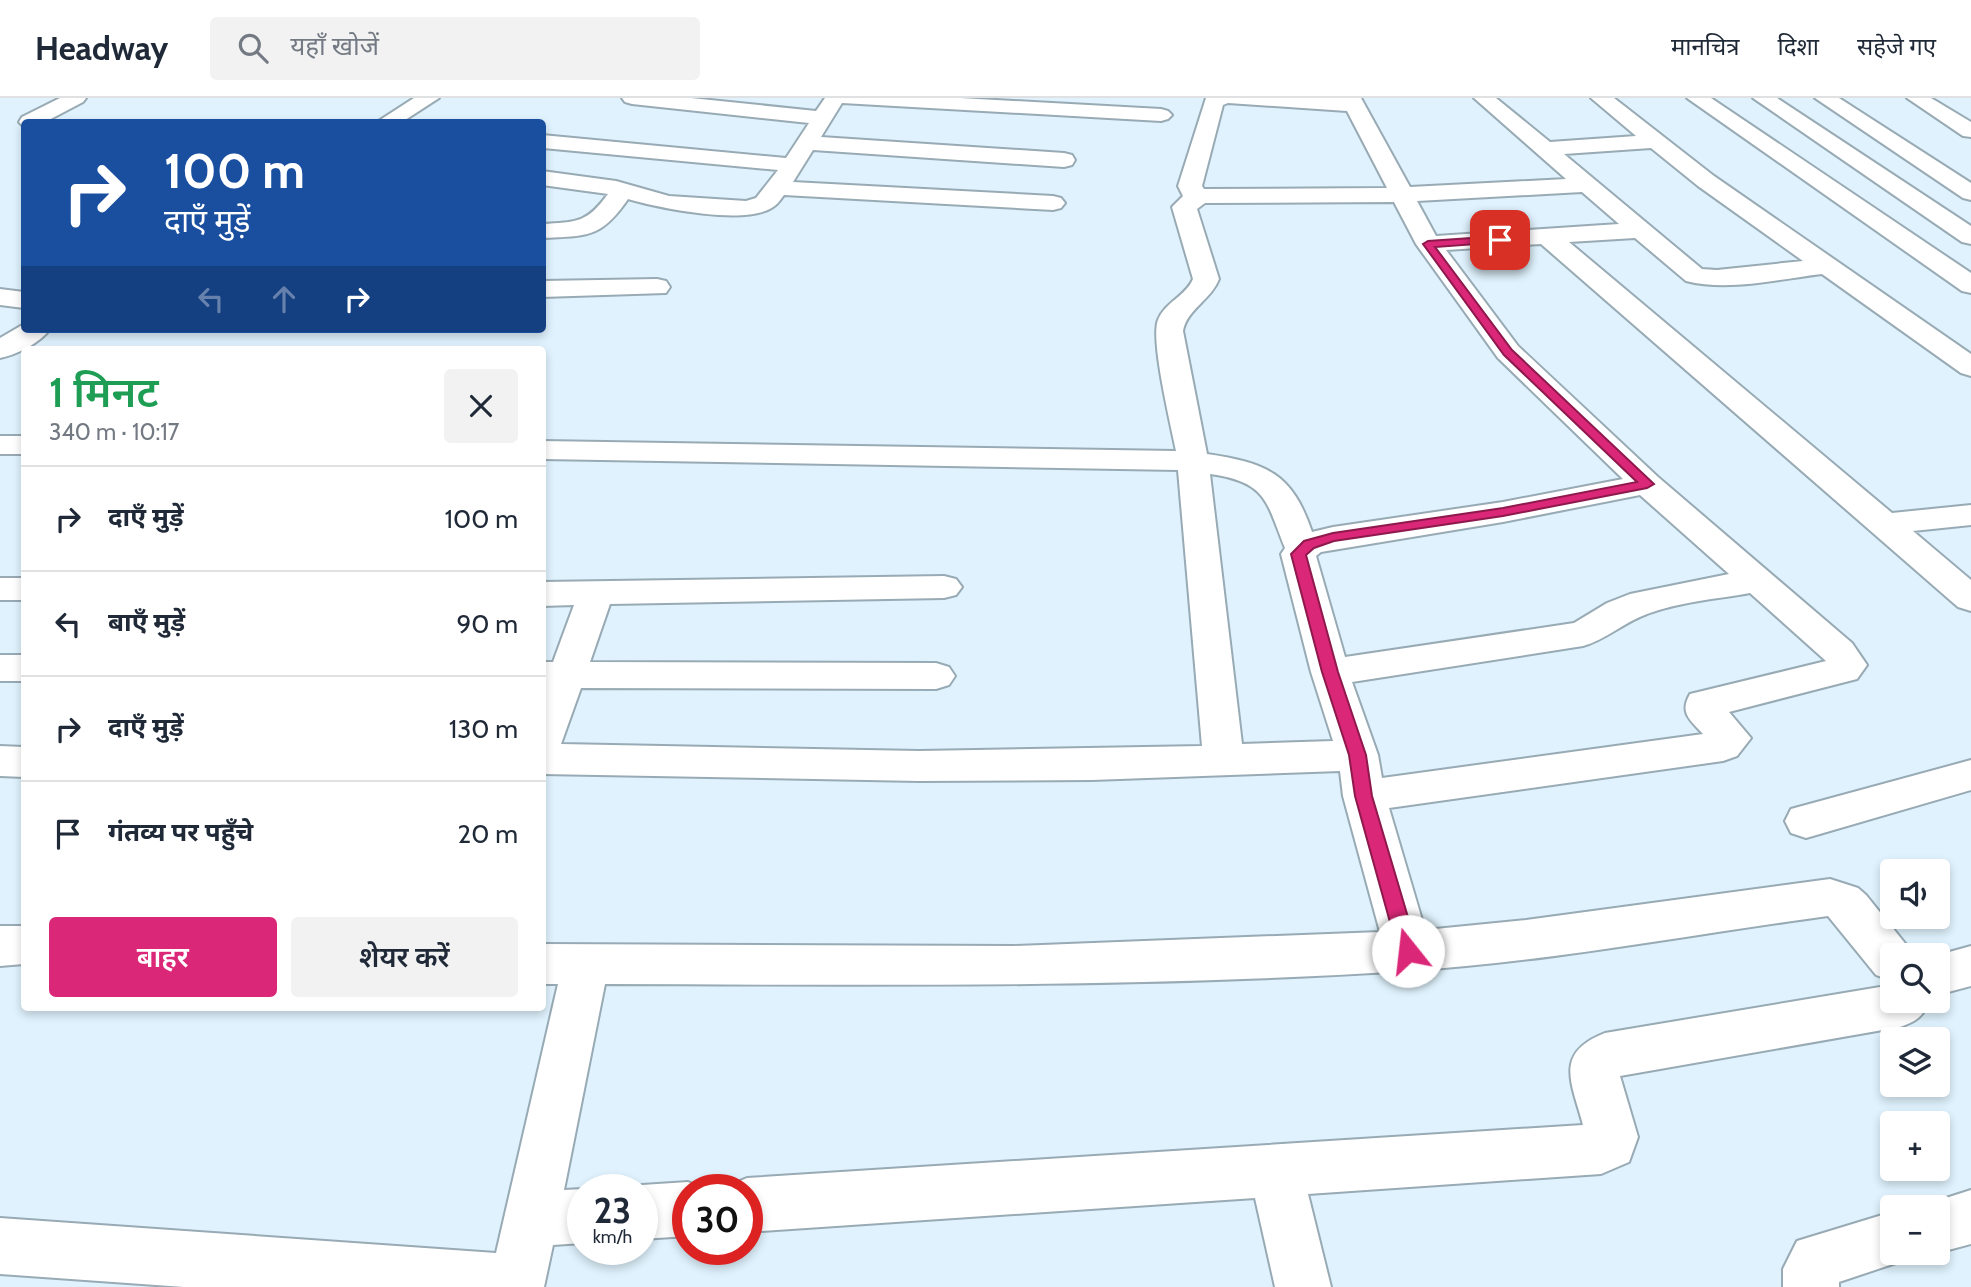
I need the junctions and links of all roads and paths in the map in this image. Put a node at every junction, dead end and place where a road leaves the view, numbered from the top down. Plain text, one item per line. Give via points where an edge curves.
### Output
1 (76, 98) edge
2 (429, 98) edge
3 (632, 98) edge
4 (835, 98) edge
5 (845, 98) edge
6 (1223, 98) edge
7 (1232, 98) edge
8 (1483, 98) edge
9 (1601, 98) edge
10 (1697, 98) edge
11 (1763, 98) edge
12 (1825, 98) edge
13 (1917, 98) edge
14 (1353, 101) edge
15 (1074, 103) edge
16 (1161, 115) dead end
17 (822, 118) junction
18 (36, 119) edge
19 (393, 119) edge
20 (1971, 131) edge
21 (546, 141) edge
22 (1656, 141) junction
23 (806, 143) junction
24 (1545, 149) junction
25 (1064, 160) junction
26 (792, 165) junction
27 (546, 179) edge
28 (1589, 185) junction
29 (778, 188) junction
30 (623, 190) junction
31 (1971, 193) edge
32 (1400, 194) junction
33 (1199, 196) junction
34 (1053, 203) junction
35 (1047, 230) dead end
36 (1639, 230) junction
37 (546, 231) edge
38 (1547, 236) junction
39 (1971, 237) edge
40 (1428, 244) junction
41 (1827, 266) junction
42 (1971, 285) edge
43 (657, 287) dead end
44 (546, 289) edge
45 (0, 297) edge
46 (21, 300) edge
47 (29, 333) edge
48 (1959, 347) edge
49 (0, 350) edge
50 (1971, 368) edge
51 (0, 445) edge
52 (21, 445) edge
53 (546, 450) edge
54 (1193, 461) junction
55 (1647, 484) junction
56 (1971, 515) edge
57 (1887, 524) junction
58 (1302, 549) junction
59 (1759, 580) junction
60 (943, 587) dead end
61 (0, 589) edge
62 (21, 589) edge
63 (546, 594) edge
64 (596, 595) junction
65 (1971, 599) edge
66 (0, 668) edge
67 (21, 668) edge
68 (1330, 672) junction
69 (556, 675) edge
70 (936, 676) dead end
71 (546, 724) edge
72 (1358, 755) junction
73 (546, 759) edge
74 (1224, 760) junction
75 (0, 761) edge
76 (21, 762) edge
77 (1971, 775) edge
78 (1364, 796) junction
79 (1806, 821) dead end
80 (0, 946) edge
81 (21, 946) edge
82 (1880, 946) edge
83 (1408, 951) junction
84 (564, 964) edge
85 (1971, 966) edge
86 (1950, 972) edge
87 (1880, 1009) edge
88 (1275, 1170) junction
89 (763, 1204) edge
90 (567, 1217) edge
91 (1971, 1217) edge
92 (530, 1220) junction
93 (1950, 1223) edge
94 (1880, 1243) edge
95 (0, 1246) edge
96 (516, 1285) edge
97 (1303, 1287) edge
98 (1811, 1287) edge

1 - 18 street
2 - 19 street
3 - 17 street
4 - 17 street
5 - 15 street
6 - 33 street via 1214,102 1191,186
7 - 14 street
8 - 24 street
9 - 22 street
10 - 42 street
11 - 39 street
12 - 31 street
13 - 20 street
14 - 32 street
15 - 16 street
15 - 25 street
17 - 23 street
21 - 26 street
22 - 24 street
22 - 41 street
23 - 25 street
23 - 26 street
24 - 28 street
25 - 34 street
26 - 29 street
27 - 30 street
28 - 32 street
28 - 36 street
29 - 30 street via 764,203 747,208 668,203
29 - 34 street
30 - 37 street via 594,225
32 - 33 street
32 - 40 street
33 - 54 street via 1184,207 1206,279 1199,294 1175,311 1169,331
34 - 35 street
36 - 38 street
36 - 41 street via 1700,277
38 - 40 street
38 - 57 street
40 - 55 street via 1508,352
41 - 48 street
43 - 44 street
45 - 46 street
47 - 49 street
48 - 50 street
51 - 52 street
53 - 54 street
54 - 58 street via 1245,474 1275,489
54 - 74 street
55 - 58 street via 1503,512 1333,537
55 - 59 street
56 - 57 street
57 - 65 street
58 - 68 street via 1298,560
59 - 68 street via 1643,602 1583,634
59 - 78 street via 1848,665 1844,670 1704,704 1705,712 1728,733 1729,743 1686,753
60 - 64 street
61 - 62 street
63 - 64 street
64 - 69 street
66 - 67 street
68 - 72 street
69 - 70 street
69 - 71 street
72 - 74 street
72 - 78 street
73 - 74 street via 919,766
75 - 76 street
77 - 79 street
78 - 83 street
80 - 81 street
82 - 83 street via 1850,908 1830,897
83 - 84 street via 1013,966
84 - 92 street
85 - 86 street
87 - 88 street via 1605,1056 1593,1068 1612,1137 1611,1144 1601,1149
88 - 89 street
88 - 97 street
90 - 92 street
91 - 93 street
92 - 96 street
94 - 98 street via 1817,1262 1811,1269
95 - 96 street

